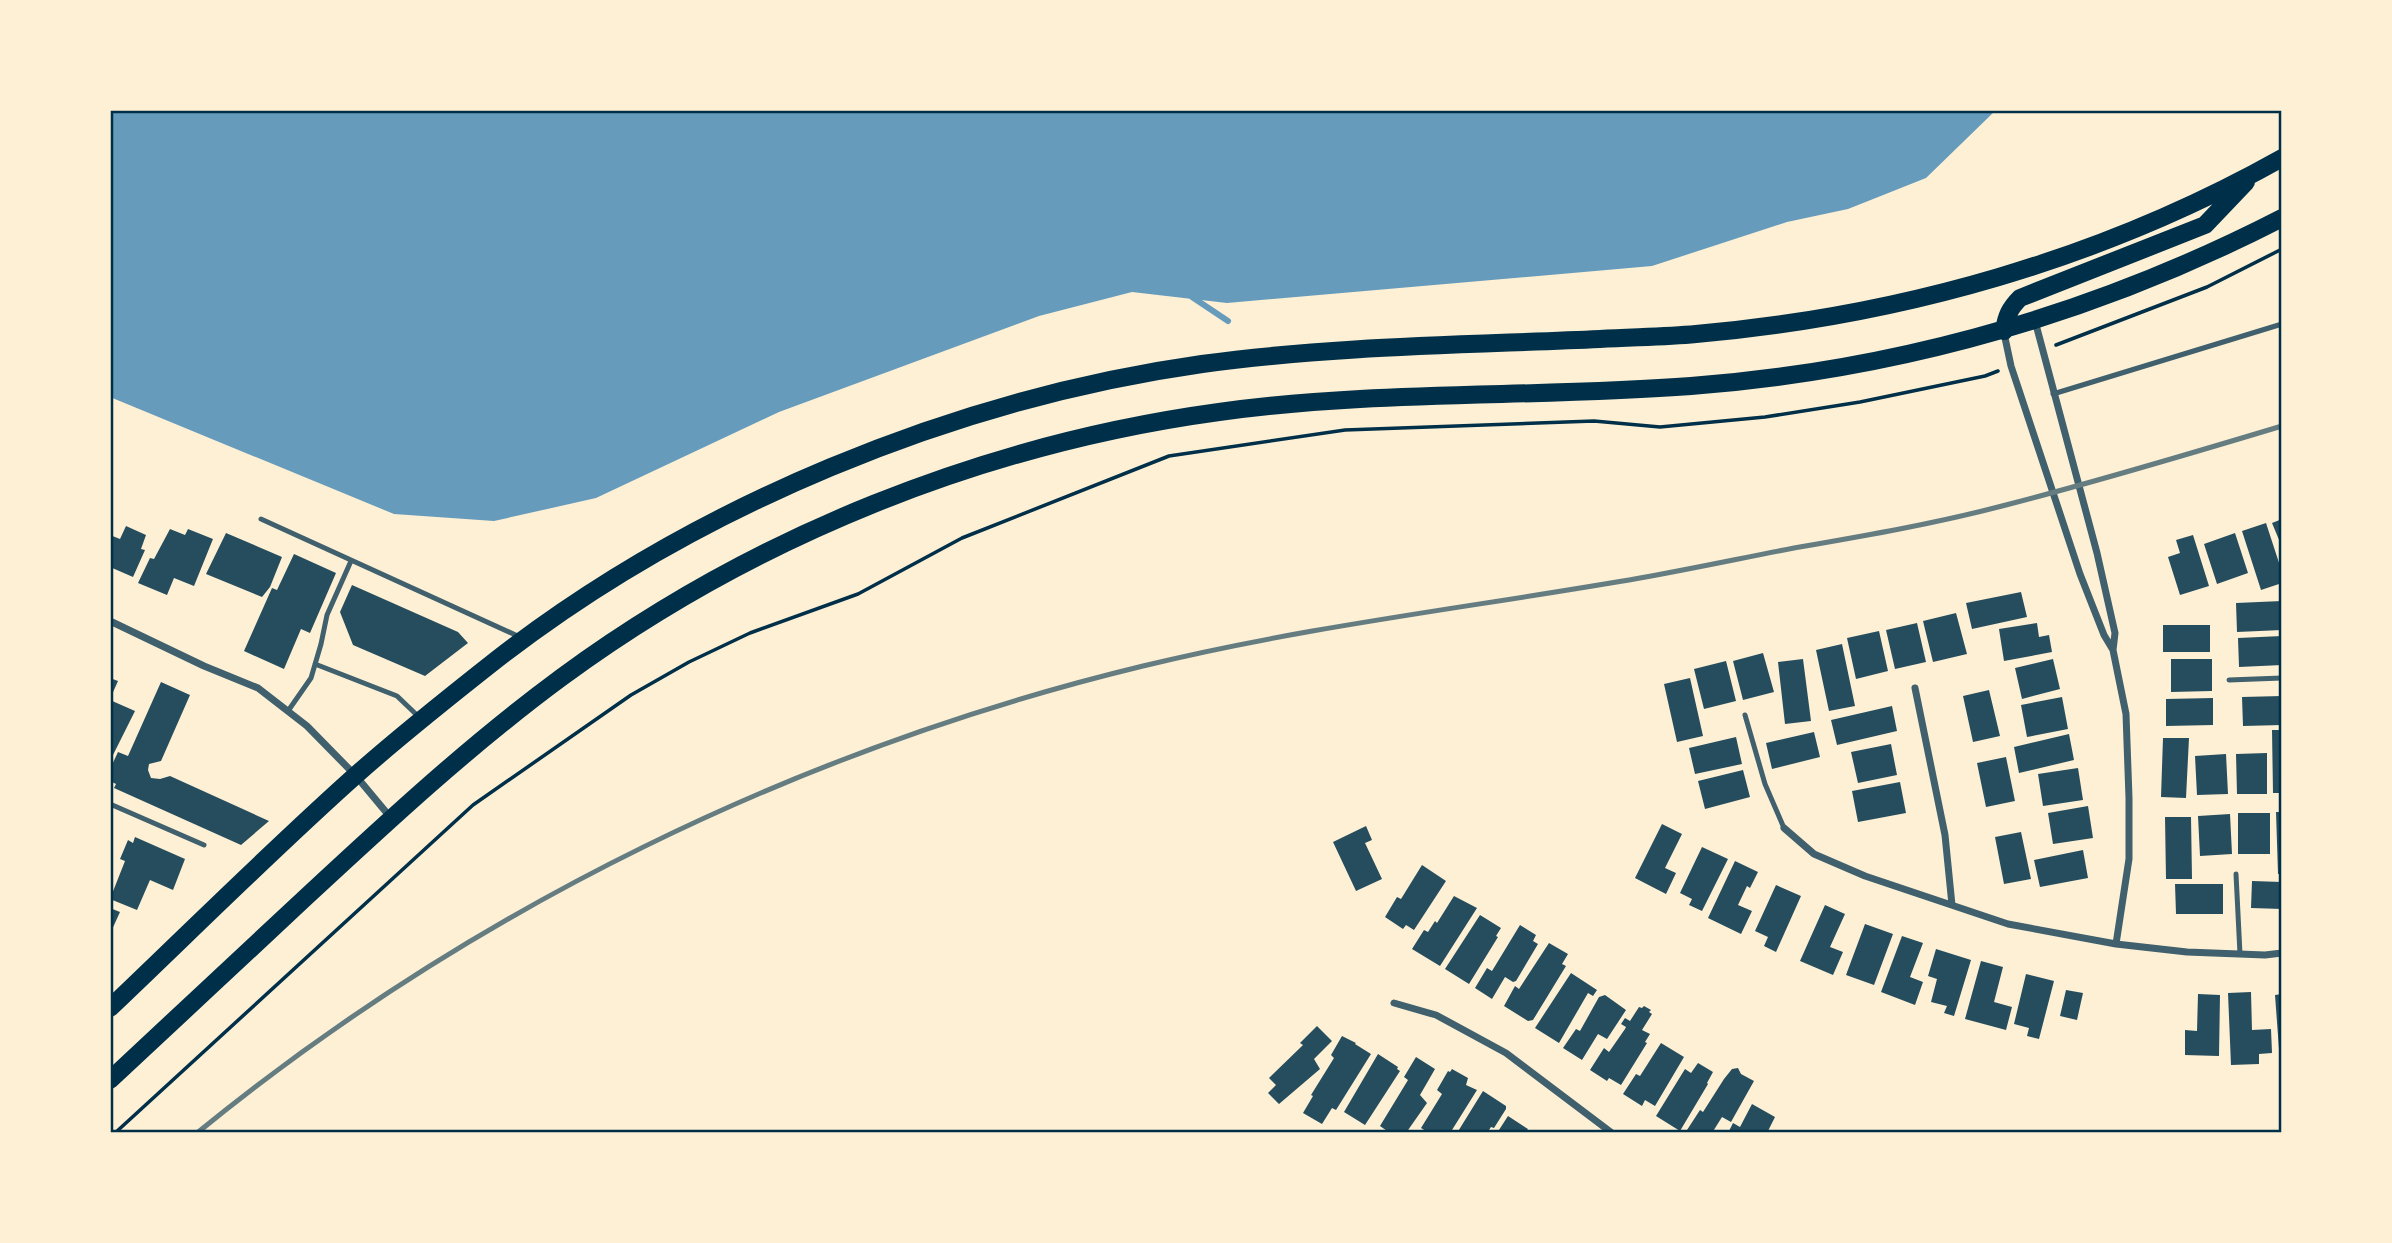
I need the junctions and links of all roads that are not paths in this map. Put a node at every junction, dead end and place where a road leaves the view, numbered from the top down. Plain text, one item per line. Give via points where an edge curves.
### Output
1 (2282, 158) edge
2 (2253, 174) junction
3 (2282, 218) edge
4 (2035, 321) junction
5 (2282, 324) edge
6 (2004, 331) junction
7 (2053, 394) junction
8 (261, 519) dead end
9 (351, 561) junction
10 (110, 621) edge
11 (525, 639) junction
12 (2113, 650) junction
13 (315, 664) junction
14 (2282, 678) edge
15 (2229, 680) dead end
16 (1915, 688) dead end
17 (288, 711) junction
18 (1745, 715) dead end
19 (422, 720) junction
20 (356, 776) junction
21 (110, 804) edge
22 (391, 818) junction
23 (1784, 828) joint
24 (204, 845) dead end
25 (2236, 874) dead end
26 (1952, 905) junction
27 (2116, 944) junction
28 (2282, 953) edge
29 (2240, 954) junction
30 (1394, 1003) dead end
31 (110, 1008) edge
32 (110, 1080) edge
33 (1612, 1133) edge

1 - 2 main road
2 - 6 main road via 2205,225 2020,298 2005,318
2 - 11 main road via 2177,211 2031,268 1856,313 1689,335 1309,353 1200,365 1093,384 987,412 883,446 782,488 684,538
3 - 4 main road via 2169,272
4 - 6 main road
4 - 7 street
5 - 7 lane
6 - 12 street via 2011,366 2080,574
6 - 22 main road via 1846,368 1766,379 1685,387 1286,404 1216,412 1009,457 875,503 757,557 685,597 557,681
7 - 12 street via 2105,587 2115,633
8 - 9 lane
9 - 11 lane
9 - 13 lane via 327,615
10 - 17 street via 258,688
11 - 19 main road
12 - 27 street via 2126,714 2129,798 2129,859
13 - 17 lane via 311,678
13 - 19 lane via 397,696
14 - 15 lane
16 - 26 street via 1945,835
17 - 20 street
18 - 23 lane via 1765,784
19 - 20 main road
20 - 22 street
20 - 31 main road
21 - 24 lane
22 - 32 main road
23 - 26 street via 1814,854
25 - 29 lane
26 - 27 street via 2008,925
27 - 29 street
28 - 29 street
30 - 33 street via 1436,1015 1506,1052

